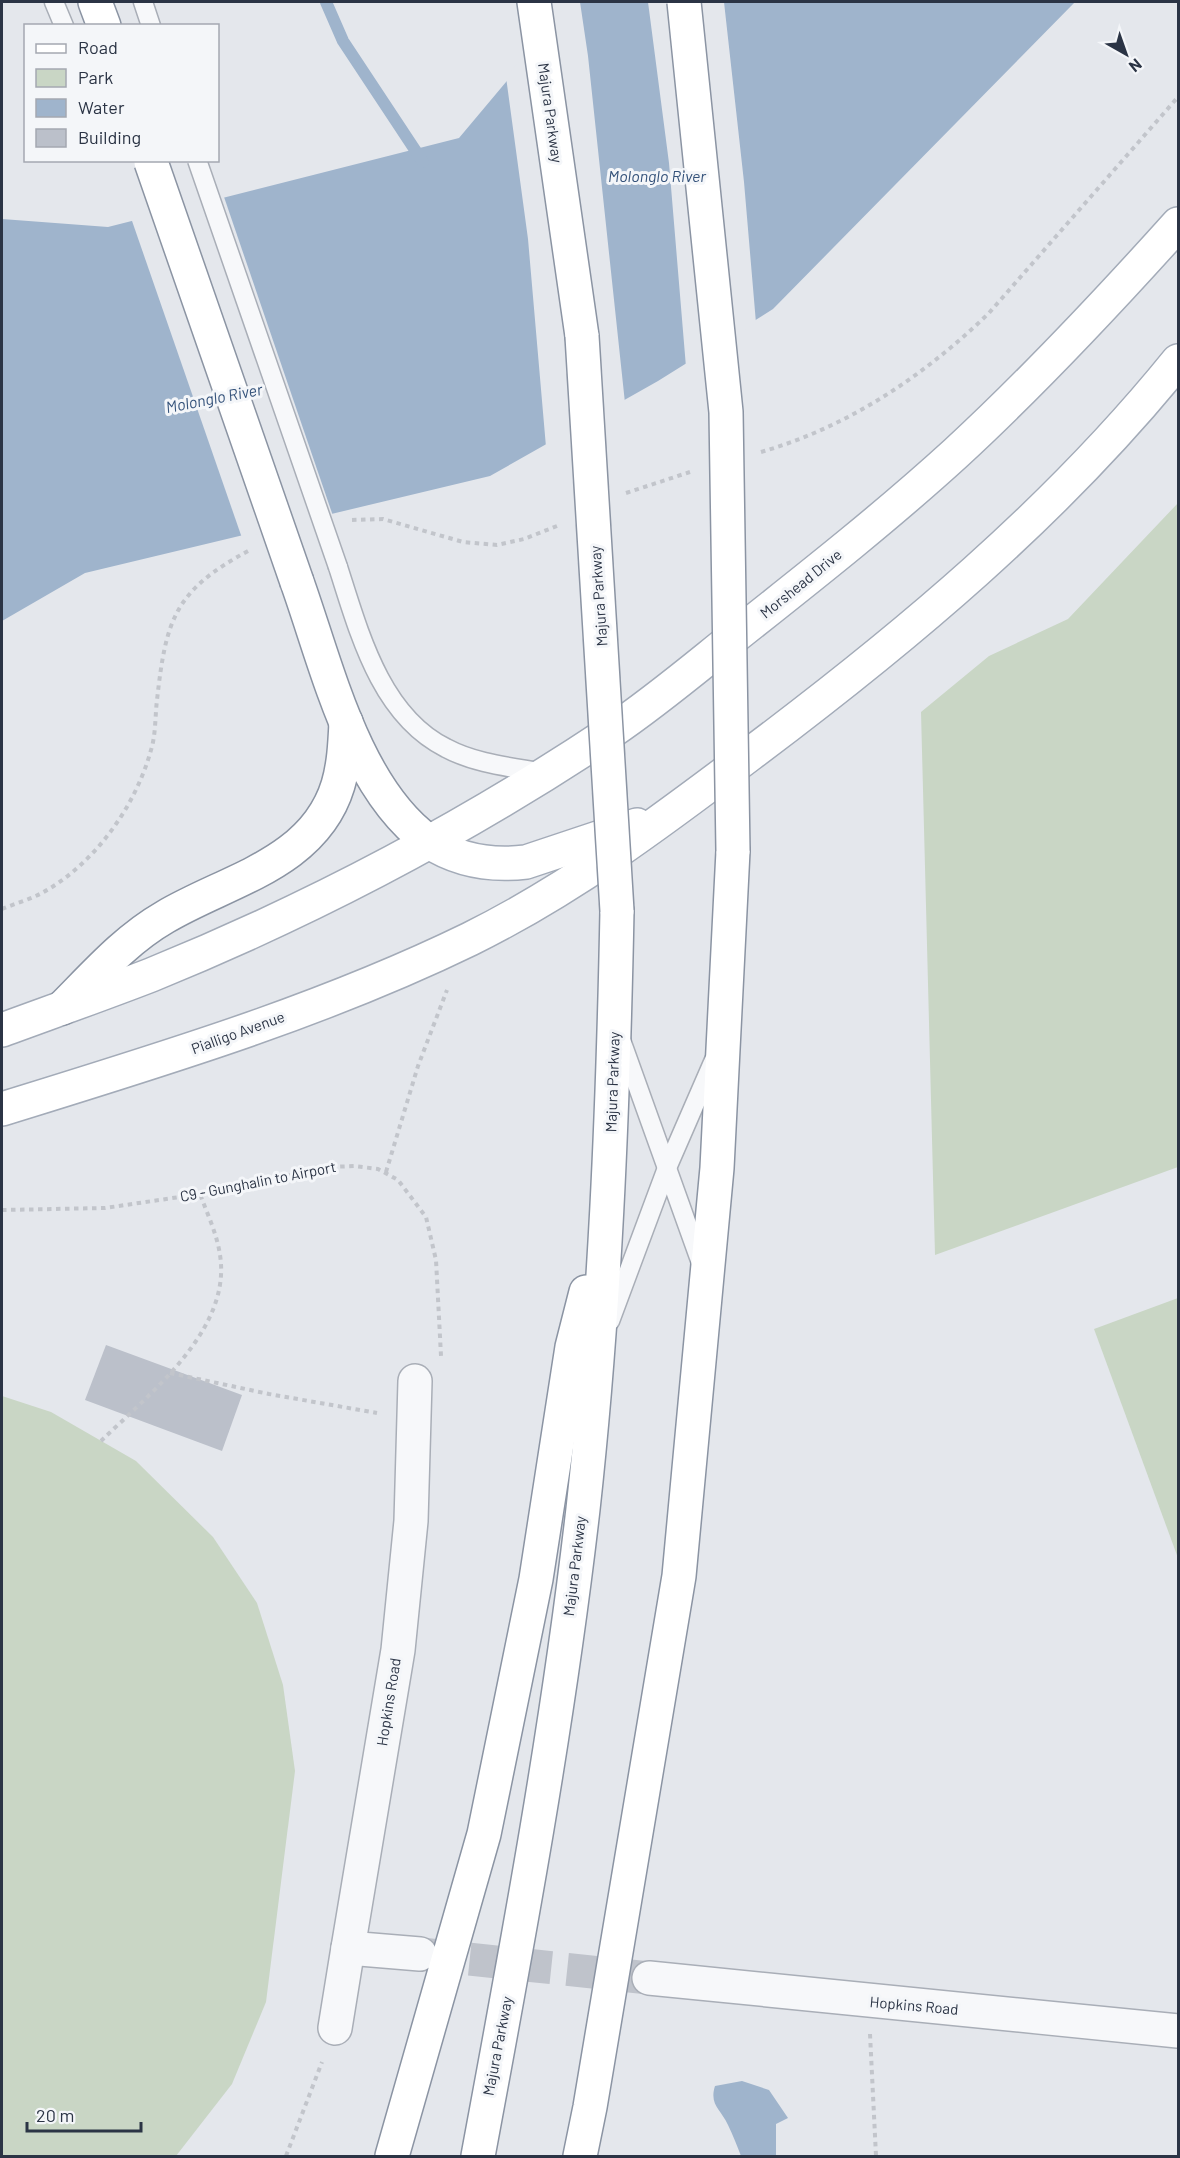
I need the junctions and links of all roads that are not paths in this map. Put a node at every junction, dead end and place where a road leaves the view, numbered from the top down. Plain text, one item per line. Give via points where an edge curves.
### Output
1 (54, 2) edge
2 (95, 2) edge
3 (143, 2) edge
4 (534, 2) edge
5 (684, 2) edge
6 (63, 24) edge
7 (103, 24) edge
8 (151, 24) edge
9 (151, 162) edge
10 (198, 162) edge
11 (1179, 224) edge
12 (1179, 361) edge
13 (346, 722) junction
14 (544, 773) junction
15 (670, 814) junction
16 (428, 842) junction
17 (62, 1008) junction
18 (615, 1023) junction
19 (2, 1030) edge
20 (724, 1036) junction
21 (2, 1110) edge
22 (668, 1168) junction
23 (608, 1209) junction
24 (708, 1281) junction
25 (597, 1354) junction
26 (415, 1381) dead end
27 (348, 1948) junction
28 (420, 1954) tunnel mouth
29 (649, 1978) tunnel mouth
30 (335, 2028) road end
31 (1179, 2031) edge
32 (392, 2157) edge
33 (478, 2157) edge
34 (580, 2157) edge

1 - 6 lane
2 - 7 main road
3 - 8 lane
4 - 18 main road, Majura Parkway, bridge via 582,336 617,911
5 - 20 main road, bridge via 726,412 733,851
9 - 13 main road, bridge
10 - 14 lane, bridge via 378,675 412,724 428,738 485,763
11 - 14 main road, Morshead Drive via 1041,371 879,520 614,730
12 - 15 main road via 1067,487 978,570 802,716
13 - 16 main road via 380,789
13 - 17 main road via 338,787 324,815 298,846 261,871 181,907 144,931 114,955
14 - 16 main road, Morshead Drive
15 - 16 main road via 526,862 478,862
15 - 21 main road, Pialligo Avenue via 542,902 468,940 355,990 216,1042
16 - 17 main road, Morshead Drive via 233,939
17 - 19 main road
18 - 22 lane
18 - 23 main road, Majura Parkway
20 - 22 lane
20 - 24 main road
22 - 24 lane
22 - 25 lane
23 - 25 main road, Majura Parkway
23 - 32 main road via 572,1347 536,1579 484,1834
24 - 34 main road via 679,1576
25 - 33 main road, Majura Parkway via 583,1508 548,1774
26 - 27 street, Hopkins Road via 410,1531 398,1650
27 - 28 street
27 - 30 street, Hopkins Road
29 - 31 street, Hopkins Road

